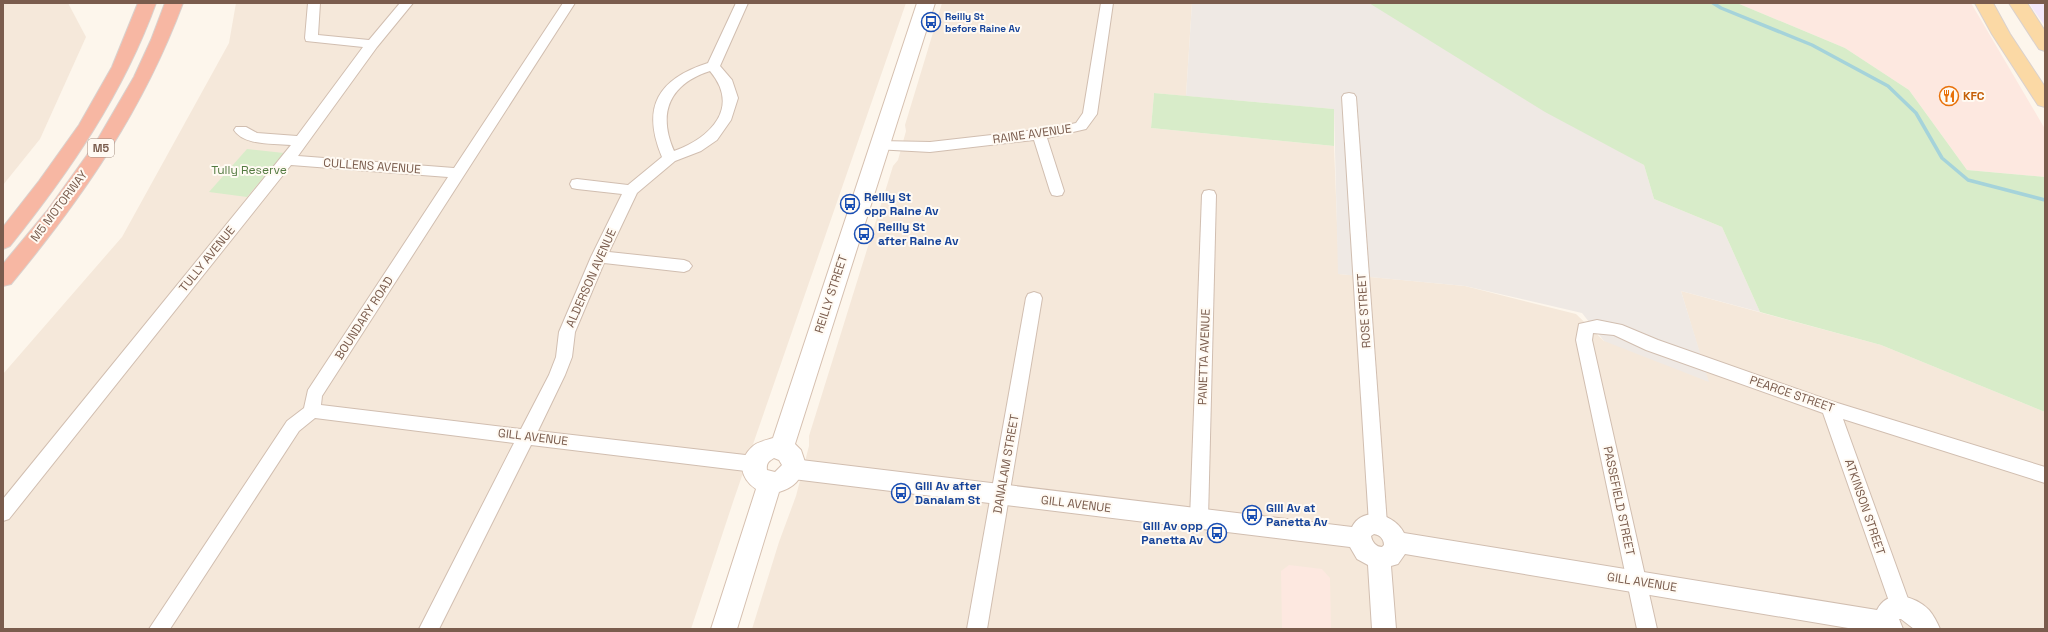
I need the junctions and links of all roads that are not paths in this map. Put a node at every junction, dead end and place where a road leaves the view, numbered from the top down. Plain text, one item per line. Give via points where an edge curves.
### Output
1 (147, 3) edge
2 (174, 3) edge
3 (314, 3) edge
4 (406, 3) edge
5 (569, 3) edge
6 (742, 3) edge
7 (926, 3) edge
8 (1106, 3) edge
9 (1984, 3) edge
10 (2018, 3) edge
11 (372, 44) junction
12 (2045, 45) edge
13 (713, 66) junction
14 (2039, 85) edge
15 (1349, 97) dead end
16 (2045, 101) edge
17 (240, 130) dead end
18 (1039, 134) junction
19 (300, 141) junction
20 (880, 146) junction
21 (670, 158) junction
22 (286, 160) junction
23 (458, 172) junction
24 (577, 184) dead end
25 (631, 190) junction
26 (1057, 191) dead end
27 (1209, 195) dead end
28 (3, 241) edge
29 (599, 257) junction
30 (684, 266) dead end
31 (3, 278) edge
32 (1034, 298) dead end
33 (1592, 374) joint
34 (1830, 408) junction
35 (312, 411) junction
36 (527, 437) junction
37 (781, 448) junction
38 (754, 464) junction
39 (793, 469) junction
40 (2045, 475) edge
41 (770, 483) junction
42 (1000, 494) junction
43 (3, 513) edge
44 (1199, 519) junction
45 (1378, 524) junction
46 (1359, 538) junction
47 (1397, 542) junction
48 (1379, 558) junction
49 (1636, 581) junction
50 (1893, 620) edge
51 (159, 629) edge
52 (429, 629) edge
53 (724, 629) edge
54 (978, 629) edge
55 (1384, 629) edge
56 (1647, 629) edge
57 (1930, 629) edge

1 - 28 highway, M5 MOTORWAY / M5 via 129,49 89,122 57,170
2 - 31 highway, M5 MOTORWAY / M5 via 146,71 110,134 72,190
3 - 11 street via 311,38
4 - 11 street, TULLY AVENUE
5 - 23 street, BOUNDARY ROAD
6 - 13 street
7 - 20 main road, REILLY STREET
8 - 18 street, RAINE AVENUE via 1090,114 1080,126
9 - 14 main road via 2001,34
10 - 12 main road
11 - 19 street, TULLY AVENUE
13 - 21 street via 687,76 670,89 664,99 658,114 659,131
13 - 21 street, ALDERSON AVENUE via 725,80 731,98 724,120 712,137 696,148
14 - 16 main road
15 - 45 street, ROSE STREET
17 - 19 street via 254,137
18 - 20 street, RAINE AVENUE via 930,147
18 - 26 street
19 - 22 street, TULLY AVENUE
20 - 37 main road, REILLY STREET
21 - 25 street, ALDERSON AVENUE
22 - 23 street, CULLENS AVENUE
22 - 43 street, TULLY AVENUE
23 - 35 street, BOUNDARY ROAD via 314,395
24 - 25 street
25 - 29 street, ALDERSON AVENUE
27 - 44 street, PANETTA AVENUE
29 - 30 street
29 - 36 street, ALDERSON AVENUE via 567,332 564,356 557,375
32 - 42 street, DANALAM STREET
33 - 34 street, PEARCE STREET via 1584,340 1585,328 1597,326 1616,329 1652,345
33 - 49 street, PASSEFIELD STREET
34 - 40 street, PEARCE STREET
34 - 50 street, ATKINSON STREET
35 - 36 street, GILL AVENUE
35 - 51 street via 293,426
36 - 38 street, GILL AVENUE
36 - 52 street, ALDERSON AVENUE
37 - 38 main road via 761,453
37 - 39 main road via 794,458
38 - 41 main road via 755,475
39 - 41 main road via 787,478
39 - 42 street, GILL AVENUE
41 - 53 main road
42 - 44 street, GILL AVENUE
42 - 54 street, DANALAM STREET
44 - 46 street, GILL AVENUE
45 - 46 street via 1366,526
45 - 47 street via 1390,531
46 - 48 street via 1363,549
47 - 48 street via 1390,556
47 - 49 street, GILL AVENUE
48 - 55 street
49 - 50 street, GILL AVENUE
49 - 56 street, PASSEFIELD STREET
50 - 57 street via 1917,614

